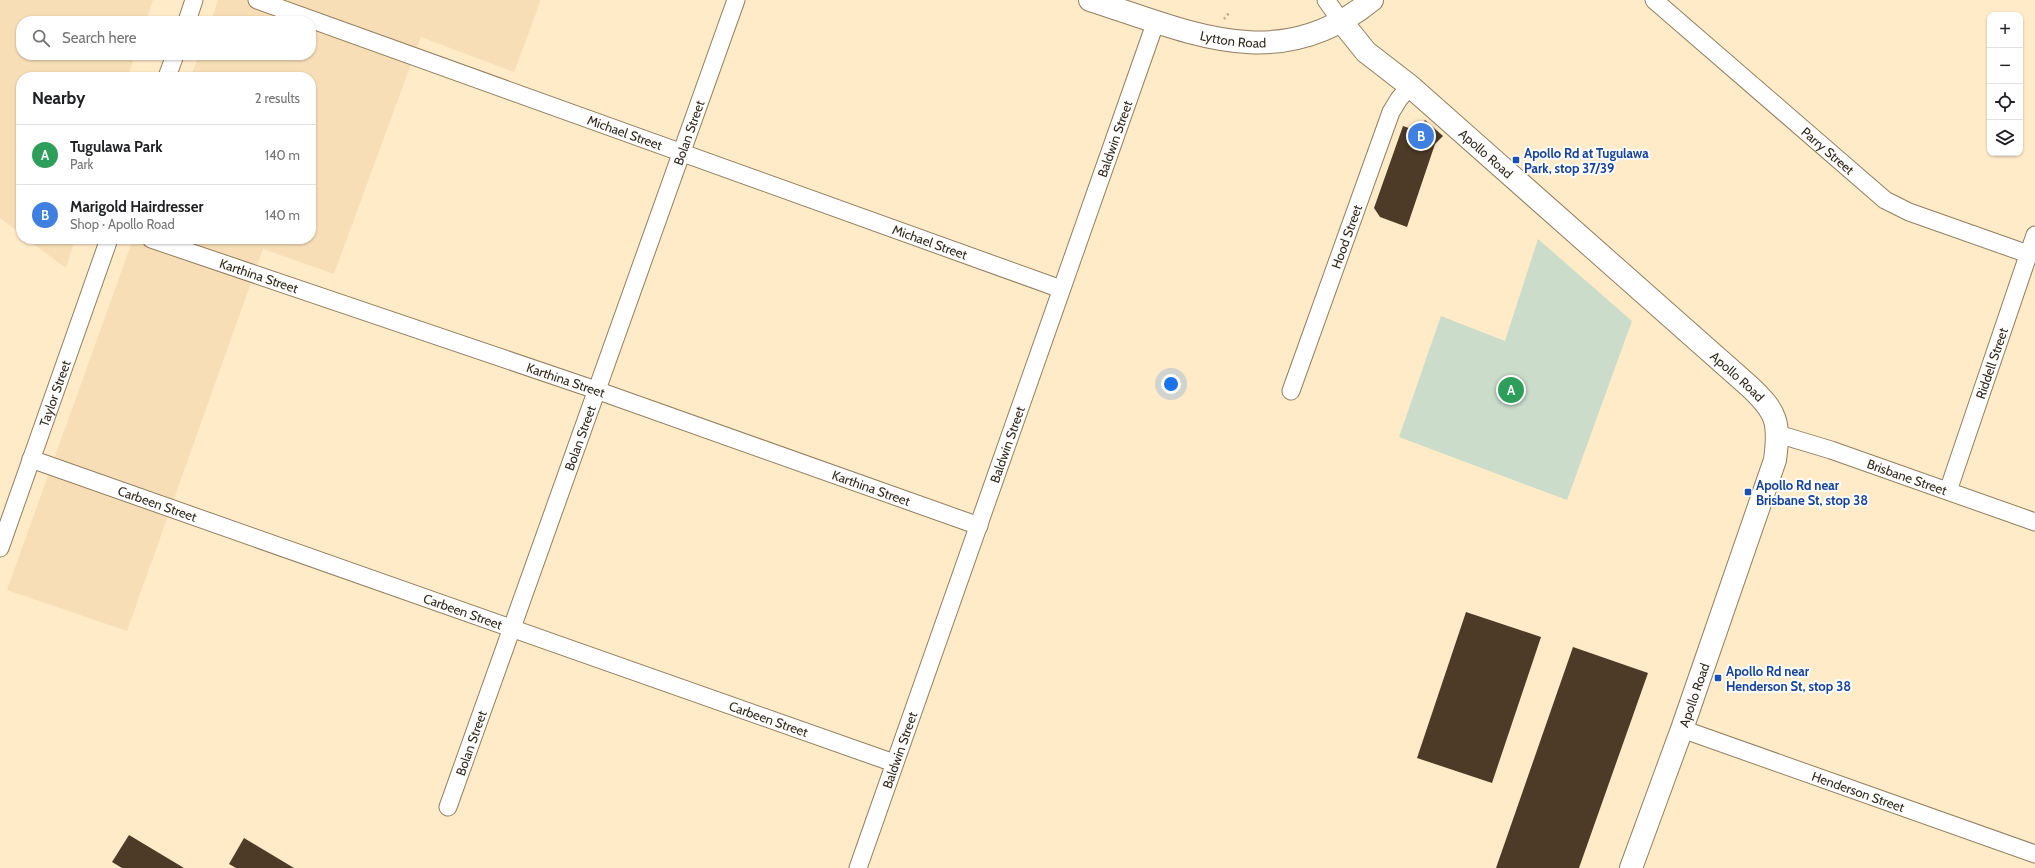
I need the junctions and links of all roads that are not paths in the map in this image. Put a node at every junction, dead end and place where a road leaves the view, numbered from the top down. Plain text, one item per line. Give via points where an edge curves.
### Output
1 (194, 0) edge
2 (257, 0) edge
3 (736, 0) edge
4 (1090, 0) edge
5 (1326, 0) edge
6 (1372, 0) edge
7 (1654, 0) edge
8 (189, 16) edge
9 (301, 16) edge
10 (316, 21) edge
11 (1156, 21) junction
12 (1341, 21) junction
13 (173, 60) edge
14 (169, 72) edge
15 (1410, 86) junction
16 (682, 154) junction
17 (2035, 235) edge
18 (107, 244) edge
19 (166, 244) edge
20 (2028, 254) junction
21 (1061, 289) junction
22 (596, 390) junction
23 (1291, 391) dead end
24 (1778, 434) junction
25 (31, 459) junction
26 (1948, 491) junction
27 (2035, 522) edge
28 (979, 526) junction
29 (0, 548) edge
30 (512, 629) junction
31 (1682, 729) junction
32 (894, 763) junction
33 (448, 807) dead end
34 (2035, 854) edge
35 (858, 868) edge
36 (1631, 868) edge

1 - 8 street
2 - 9 street, Michael Street
3 - 16 street, Bolan Street
4 - 11 street, Lytton Road
5 - 12 street
6 - 12 street, Lytton Road
7 - 20 street, Parry Street via 1885,200 1908,212
10 - 16 street, Michael Street
11 - 12 street, Lytton Road via 1216,40 1260,44 1297,39 1317,33
11 - 21 street, Baldwin Street
12 - 15 street, Apollo Road via 1366,52
13 - 14 street
15 - 23 street, Hood Street via 1391,112
15 - 24 street, Apollo Road via 1766,402 1776,420
16 - 21 street, Michael Street
16 - 22 street, Bolan Street
17 - 20 street, Riddell Street
18 - 25 street, Taylor Street
19 - 22 street, Karthina Street
20 - 26 street, Riddell Street
21 - 28 street, Baldwin Street
22 - 28 street, Karthina Street
22 - 30 street, Bolan Street
24 - 26 street, Brisbane Street via 1797,438
24 - 31 street, Apollo Road via 1775,460
25 - 29 street, Taylor Street
25 - 30 street, Carbeen Street
26 - 27 street, Brisbane Street
28 - 32 street, Baldwin Street
30 - 32 street, Carbeen Street
30 - 33 street, Bolan Street
31 - 34 street, Henderson Street
31 - 36 street, Apollo Road
32 - 35 street, Baldwin Street

